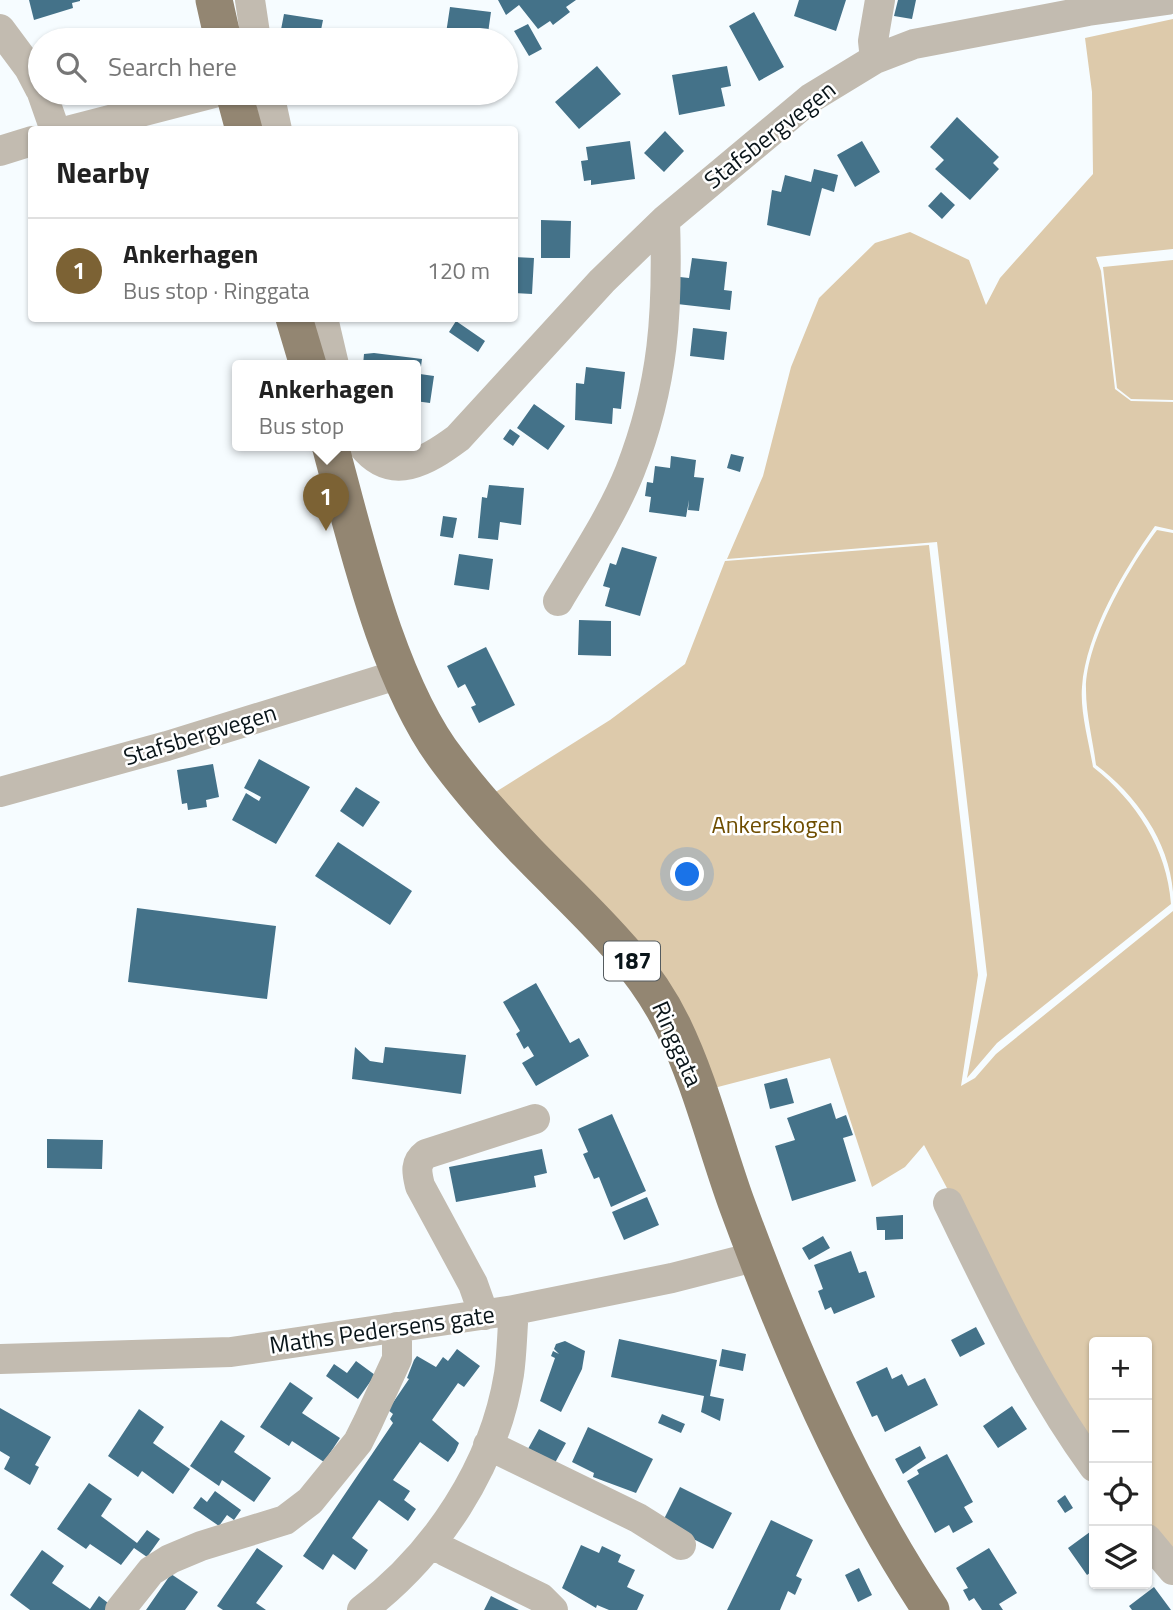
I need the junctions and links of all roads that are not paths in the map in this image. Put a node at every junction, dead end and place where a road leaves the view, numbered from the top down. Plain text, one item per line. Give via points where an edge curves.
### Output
1 (214, 0) edge
2 (250, 0) edge
3 (880, 0) edge
4 (1167, 0) edge
5 (1086, 5) edge
6 (220, 28) edge
7 (254, 28) edge
8 (0, 29) edge
9 (875, 59) junction
10 (28, 67) edge
11 (46, 105) edge
12 (168, 105) edge
13 (237, 105) edge
14 (272, 105) edge
15 (54, 126) edge
16 (86, 126) edge
17 (243, 126) edge
18 (276, 126) edge
19 (28, 142) edge
20 (0, 151) edge
21 (665, 220) junction
22 (295, 322) edge
23 (324, 322) edge
24 (307, 360) edge
25 (333, 360) edge
26 (332, 451) edge
27 (367, 451) edge
28 (558, 601) dead end
29 (400, 674) junction
30 (0, 792) edge
31 (535, 1119) dead end
32 (948, 1203) dead end
33 (758, 1256) junction
34 (514, 1310) junction
35 (484, 1315) junction
36 (397, 1328) junction
37 (0, 1359) edge
38 (488, 1445) junction
39 (1091, 1463) edge
40 (432, 1542) junction
41 (681, 1545) dead end
42 (1152, 1545) edge
43 (1173, 1570) edge
44 (120, 1610) edge
45 (362, 1610) edge
46 (553, 1610) edge
47 (931, 1610) edge

1 - 6 main road
2 - 7 street
3 - 9 street via 873,41
4 - 5 street, Stafsbergvegen
5 - 9 street, Stafsbergvegen via 915,44
8 - 10 street
9 - 21 street, Stafsbergvegen via 811,98
11 - 15 street
12 - 16 street
13 - 17 main road
14 - 18 street
19 - 20 street
21 - 27 street, Stafsbergvegen via 602,281 458,438 430,459 411,466 394,465
21 - 28 street via 667,309 657,382 643,433 618,497
22 - 24 main road
23 - 25 street
26 - 29 main road, Ringgata / 187
29 - 30 street, Stafsbergvegen
29 - 33 main road, Ringgata / 187 via 446,759 529,854 616,941 651,988 673,1026
31 - 35 street via 419,1159 420,1186 473,1284
32 - 39 street via 992,1294 1068,1432
33 - 34 street, Maths Pedersens gate
33 - 47 main road, Ringgata / 187 via 795,1356 839,1448
34 - 35 street, Maths Pedersens gate
34 - 38 street via 509,1375
35 - 36 street, Maths Pedersens gate
36 - 37 street, Maths Pedersens gate via 231,1352
36 - 44 street via 397,1359 368,1422 310,1501 285,1520 170,1559 141,1581
38 - 40 street via 478,1470
38 - 41 street via 638,1518
40 - 45 street
40 - 46 street via 541,1598
42 - 43 street

